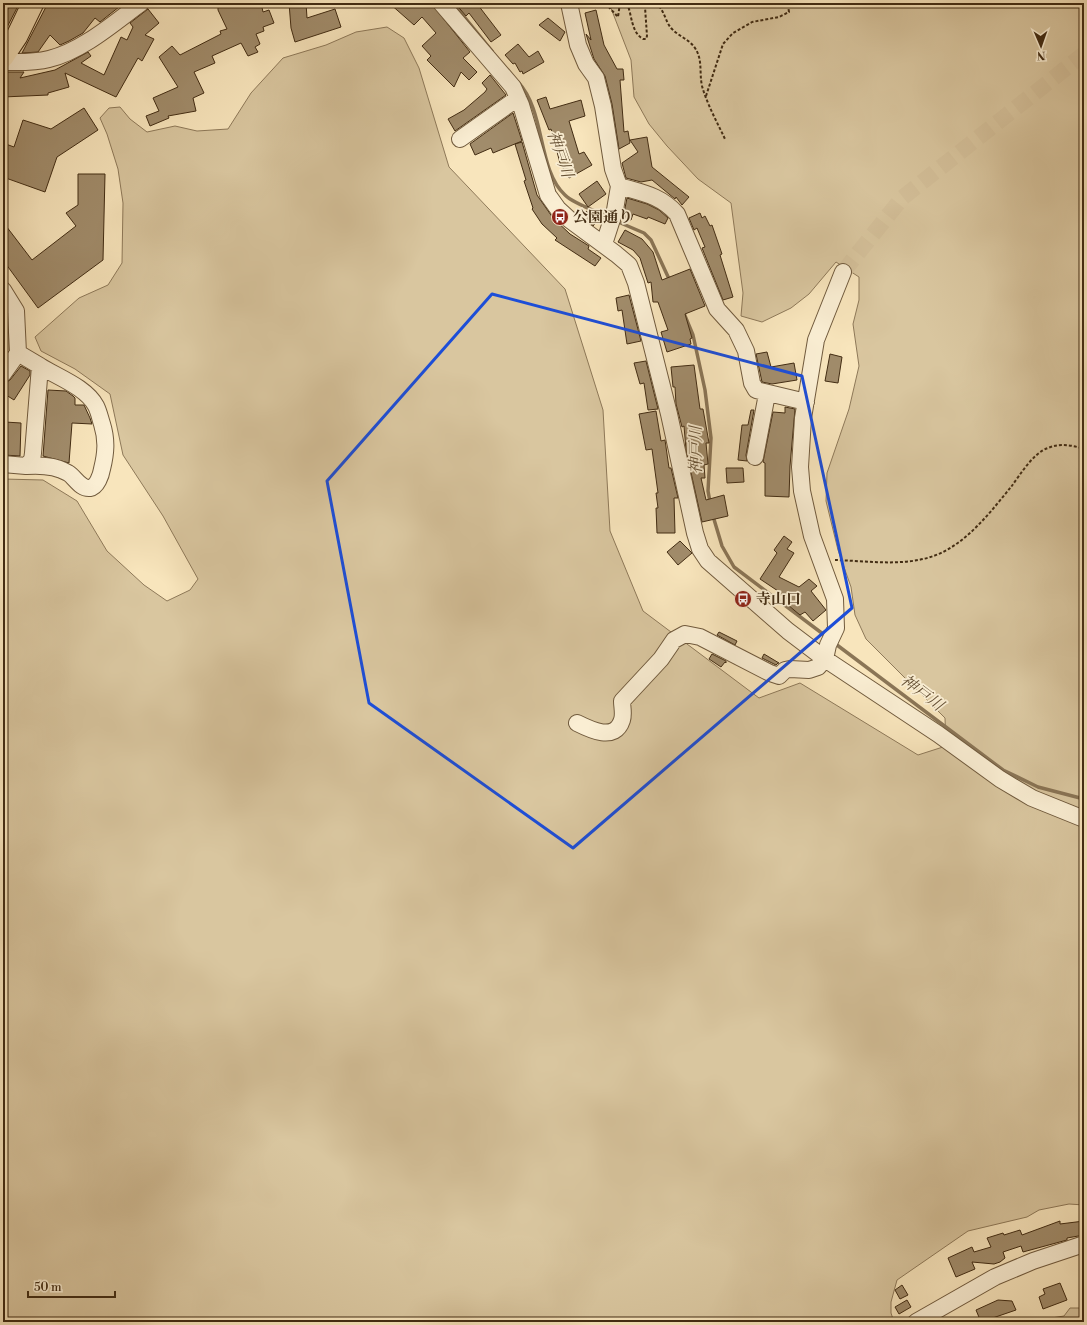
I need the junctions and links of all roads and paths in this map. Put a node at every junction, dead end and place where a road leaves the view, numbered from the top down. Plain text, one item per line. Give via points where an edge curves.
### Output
1 (33, 3) edge
2 (141, 3) edge
3 (441, 3) edge
4 (569, 3) edge
5 (604, 3) edge
6 (620, 3) edge
7 (627, 3) edge
8 (651, 3) edge
9 (655, 3) edge
10 (785, 3) edge
11 (3, 57) edge
12 (3, 62) edge
13 (706, 96) junction
14 (518, 98) junction
15 (460, 139) dead end
16 (725, 140) dead end
17 (618, 186) junction
18 (604, 244) junction
19 (843, 272) tunnel mouth
20 (3, 292) edge
21 (18, 353) junction
22 (40, 366) junction
23 (3, 374) edge
24 (767, 394) junction
25 (806, 402) junction
26 (1084, 448) edge
27 (755, 457) dead end
28 (3, 464) edge
29 (26, 466) junction
30 (820, 560) junction
31 (825, 659) junction
32 (577, 723) dead end
33 (1084, 819) edge
34 (1084, 1244) edge
35 (920, 1321) edge

1 - 11 main road via 17,36
2 - 12 street via 117,23 65,54 30,62
3 - 14 street via 497,67
4 - 17 street via 578,45 598,85
5 - 6 path via 618,17
7 - 8 path via 635,31 638,36 646,39 645,7
9 - 13 path via 660,6 672,29 691,42 696,49
10 - 13 path via 789,12 779,17 752,22 733,33 723,44
13 - 16 path
14 - 15 street
14 - 18 street via 548,195 570,220
17 - 18 street via 615,210
17 - 24 street via 658,198 677,214 717,309 736,330 746,351 753,386
18 - 31 street via 628,265 636,283 669,414 681,479 700,549 708,561 734,585
19 - 25 street via 816,340
20 - 21 street via 16,311
21 - 22 street
21 - 23 street
22 - 29 street via 34,453
22 - 29 street via 77,388 96,406 103,428 106,452 101,473 92,488 83,486 69,473 56,468
24 - 25 street
24 - 27 street
25 - 30 street via 800,467 802,491
26 - 30 path via 1064,444 1047,448 1028,463 995,506 970,533 943,552 893,563
28 - 29 street
30 - 31 street via 835,599 837,614 836,628
31 - 32 street via 818,667 810,670 790,669 779,676 700,637 685,634 674,640 661,659 622,701 622,719 617,729 606,734 592,731
31 - 33 street via 938,734 1000,779 1032,798
34 - 35 street via 995,1277

